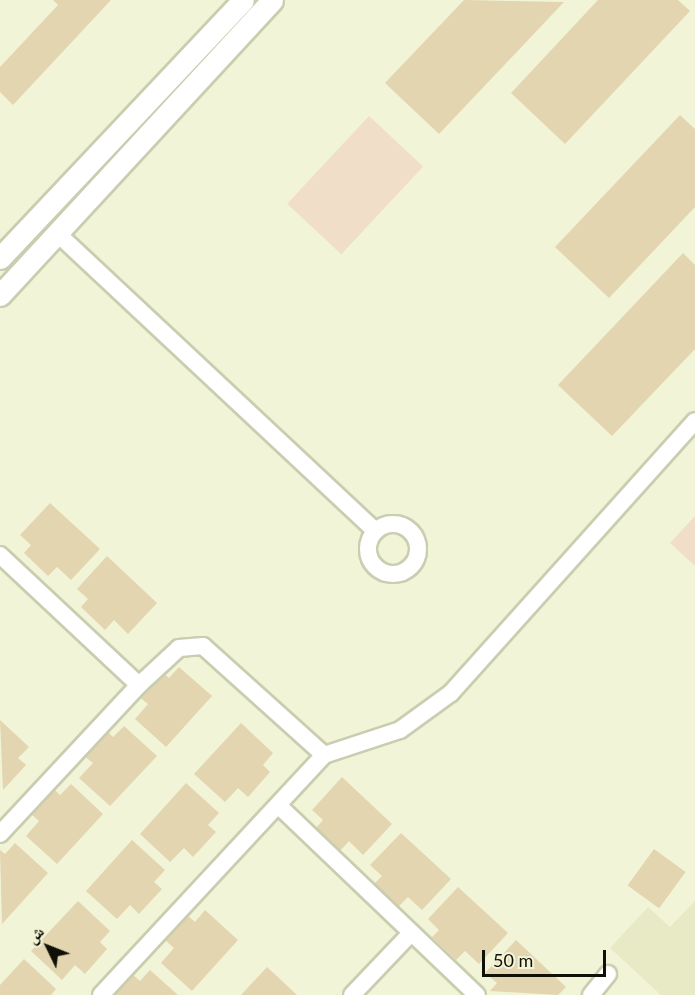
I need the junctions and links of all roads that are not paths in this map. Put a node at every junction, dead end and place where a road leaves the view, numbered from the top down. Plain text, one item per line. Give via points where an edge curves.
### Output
1 (243, 0) edge
2 (272, 0) edge
3 (57, 233) junction
4 (0, 258) edge
5 (0, 295) edge
6 (695, 421) edge
7 (375, 531) dead end
8 (2, 561) edge
9 (139, 685) junction
10 (324, 755) junction
11 (278, 805) junction
12 (0, 834) edge
13 (411, 933) junction
14 (608, 974) dead end
15 (101, 995) edge
16 (352, 995) edge
17 (477, 995) edge
18 (591, 995) edge

1 - 4 street
2 - 3 street
3 - 5 street
3 - 7 street
6 - 10 street via 451,693 400,730
8 - 9 street
9 - 10 street via 179,648 203,646
9 - 12 street
10 - 11 street
11 - 13 street
11 - 15 street
13 - 16 street
13 - 17 street
14 - 18 street

